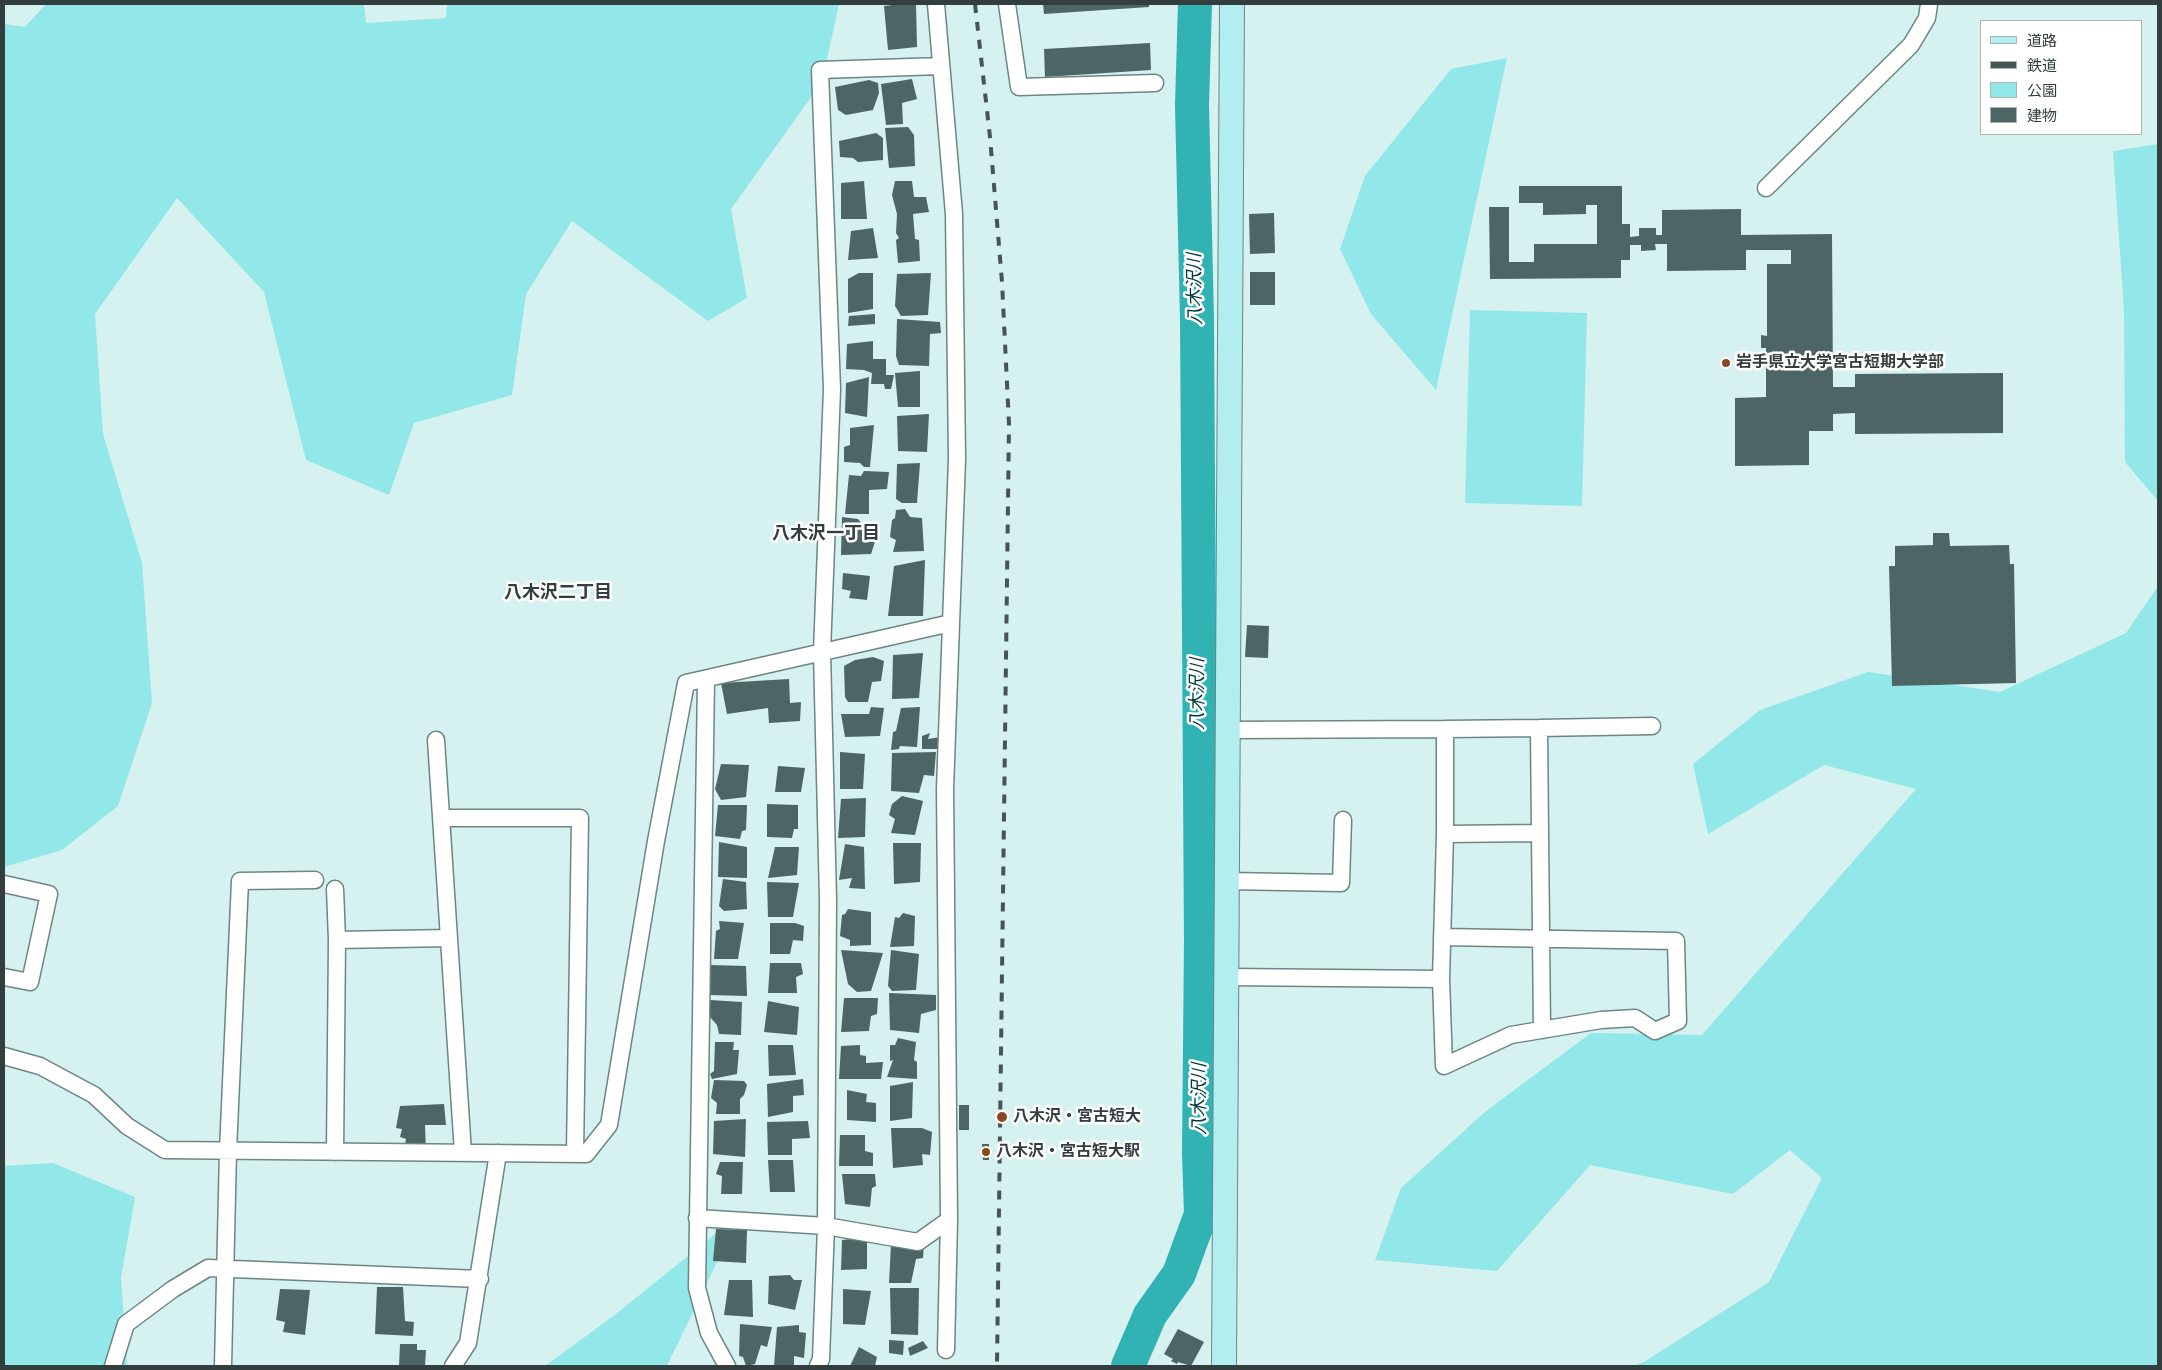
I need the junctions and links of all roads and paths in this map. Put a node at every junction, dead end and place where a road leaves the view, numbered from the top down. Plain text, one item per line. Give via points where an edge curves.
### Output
1 (936, 4) edge
2 (1007, 4) edge
3 (1232, 4) edge
4 (1929, 4) edge
5 (942, 66) junction
6 (1155, 83) dead end
7 (1766, 188) dead end
8 (951, 623) junction
9 (822, 652) junction
10 (706, 679) junction
11 (1652, 726) dead end
12 (1539, 728) junction
13 (1445, 729) junction
14 (1229, 730) junction
15 (436, 740) dead end
16 (441, 818) junction
17 (1343, 820) dead end
18 (1540, 833) junction
19 (1445, 834) junction
20 (315, 880) dead end
21 (1228, 881) junction
22 (4, 884) edge
23 (335, 889) dead end
24 (1442, 937) junction
25 (449, 938) junction
26 (1542, 939) junction
27 (337, 940) junction
28 (4, 977) edge
29 (1227, 977) junction
30 (1441, 979) junction
31 (1542, 1030) junction
32 (4, 1056) edge
33 (228, 1151) junction
34 (335, 1152) junction
35 (463, 1153) junction
36 (498, 1153) junction
37 (575, 1154) junction
38 (697, 1218) junction
39 (949, 1220) junction
40 (826, 1226) junction
41 (225, 1269) junction
42 (480, 1279) junction
43 (946, 1350) dead end
44 (113, 1366) edge
45 (223, 1366) edge
46 (453, 1366) edge
47 (727, 1366) edge
48 (818, 1366) edge
49 (1224, 1366) edge

1 - 5 street
2 - 6 street via 1019,87
3 - 14 street
4 - 7 street via 1927,18 1911,45
5 - 8 street via 954,214 957,459
5 - 9 street via 820,70 832,389
8 - 9 street
8 - 39 street via 945,789
9 - 10 street
9 - 40 street via 828,900
10 - 37 street via 686,683 609,1125 586,1154
10 - 38 street
11 - 12 street
12 - 13 street
12 - 18 street
13 - 14 street
13 - 19 street
14 - 21 street
15 - 16 street
16 - 25 street
16 - 37 street via 580,818
17 - 21 street via 1341,883
18 - 19 street
18 - 26 street
19 - 24 street
20 - 33 street via 240,881
21 - 29 street
22 - 28 street via 49,894 30,982
23 - 27 street
24 - 26 street
24 - 30 street
25 - 27 street
25 - 35 street
26 - 31 street
26 - 31 street via 1676,941 1678,1021 1655,1030 1635,1018
27 - 34 street
29 - 30 street
29 - 49 street
30 - 31 street via 1444,1066 1511,1035
32 - 33 street via 40,1066 94,1095 127,1126 165,1150
33 - 34 street
33 - 41 street
34 - 35 street
35 - 36 street
36 - 37 street
36 - 42 street
38 - 40 street
38 - 47 street via 697,1288 709,1333
39 - 40 street via 918,1242
39 - 43 street
40 - 48 street via 821,1359
41 - 42 street
41 - 44 street via 208,1268 126,1324
41 - 45 street
42 - 46 street via 468,1343

